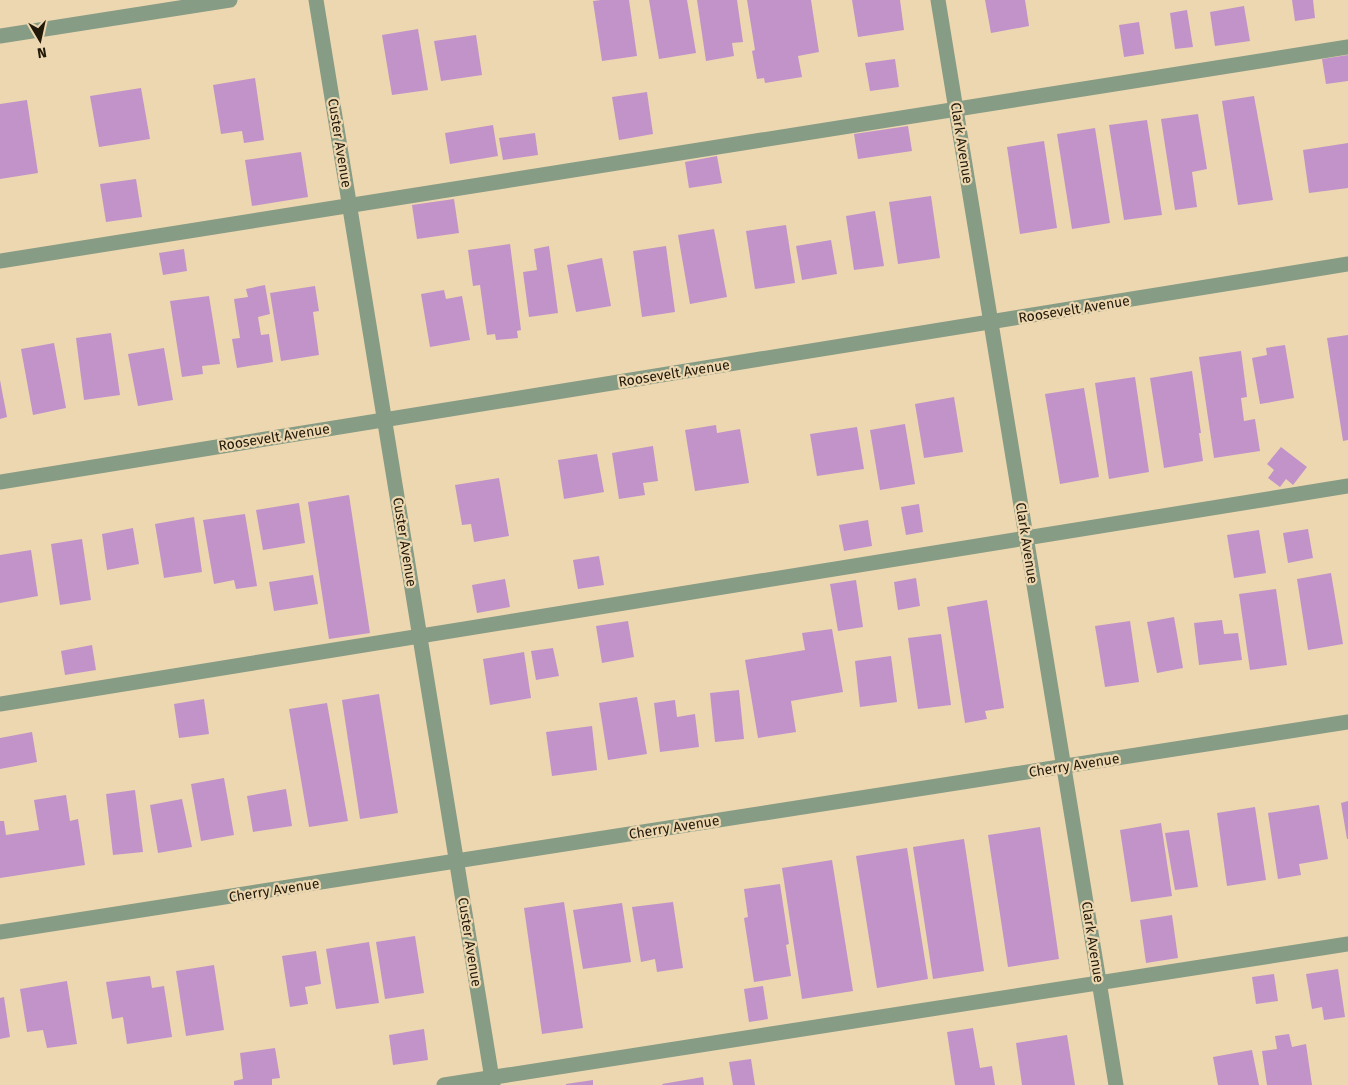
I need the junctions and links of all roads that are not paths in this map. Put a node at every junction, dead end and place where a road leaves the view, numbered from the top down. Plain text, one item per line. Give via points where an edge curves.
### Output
1 (230, 0) edge
2 (316, 0) edge
3 (938, 0) edge
4 (0, 36) edge
5 (1348, 47) edge
6 (956, 109) junction
7 (350, 205) junction
8 (0, 261) edge
9 (1348, 264) edge
10 (991, 322) junction
11 (385, 419) junction
12 (0, 482) edge
13 (1348, 486) edge
14 (1026, 538) junction
15 (420, 636) junction
16 (0, 704) edge
17 (1348, 722) edge
18 (1064, 766) junction
19 (456, 861) junction
20 (0, 932) edge
21 (1348, 944) edge
22 (1100, 983) junction
23 (493, 1081) edge
24 (444, 1085) edge
25 (1116, 1085) edge

1 - 4 street
2 - 7 street, Custer Avenue
3 - 6 street, Clark Avenue
5 - 6 street
6 - 7 street
6 - 10 street, Clark Avenue
7 - 8 street
7 - 11 street, Custer Avenue
9 - 10 street, Roosevelt Avenue
10 - 11 street, Roosevelt Avenue
10 - 14 street, Clark Avenue
11 - 12 street, Roosevelt Avenue
11 - 15 street, Custer Avenue
13 - 14 street
14 - 15 street
14 - 18 street, Clark Avenue
15 - 16 street
15 - 19 street, Custer Avenue
17 - 18 street, Cherry Avenue
18 - 19 street, Cherry Avenue
18 - 22 street, Clark Avenue
19 - 20 street, Cherry Avenue
19 - 23 street, Custer Avenue
21 - 22 street
22 - 23 street
22 - 25 street, Clark Avenue
23 - 24 street

